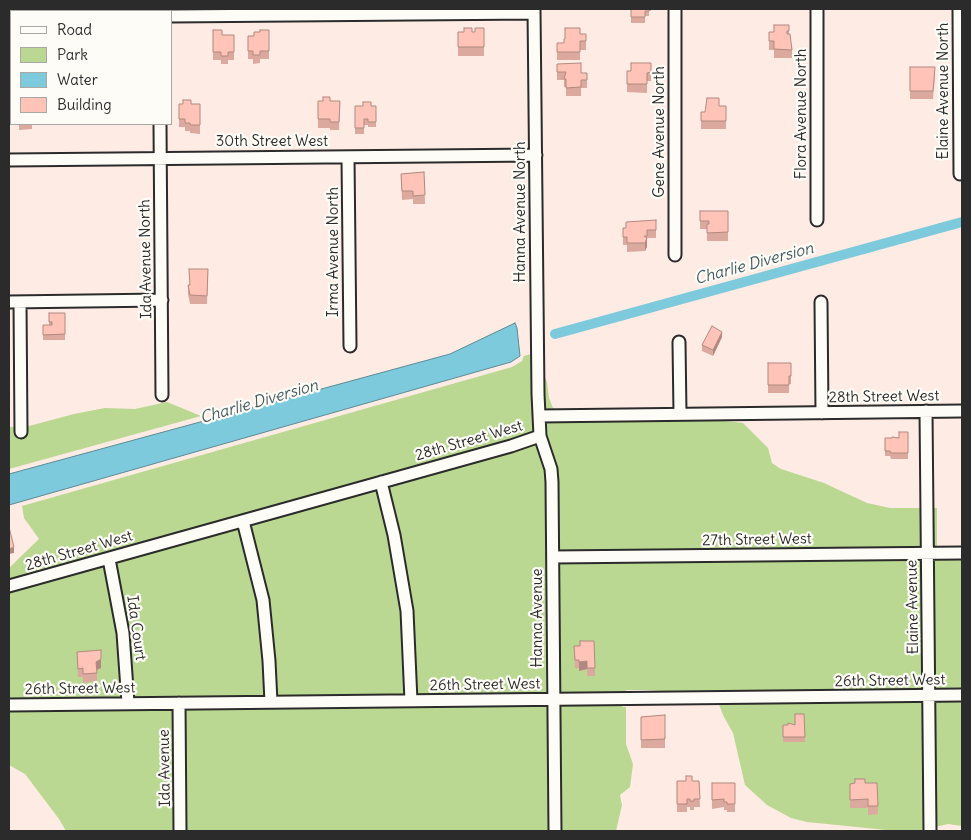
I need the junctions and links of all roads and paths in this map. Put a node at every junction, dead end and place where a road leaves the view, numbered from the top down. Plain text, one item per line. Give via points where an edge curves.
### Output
1 (675, 9) edge
2 (817, 9) edge
3 (959, 9) edge
4 (534, 11) edge
5 (172, 16) edge
6 (160, 125) edge
7 (536, 155) junction
8 (348, 157) junction
9 (160, 158) junction
10 (9, 160) edge
11 (960, 174) dead end
12 (817, 220) dead end
13 (675, 255) dead end
14 (162, 300) junction
15 (14, 302) edge
16 (821, 302) dead end
17 (679, 342) dead end
18 (350, 346) dead end
19 (162, 395) dead end
20 (962, 411) edge
21 (926, 412) junction
22 (822, 413) junction
23 (680, 414) junction
24 (539, 416) junction
25 (21, 432) dead end
26 (540, 436) junction
27 (381, 482) junction
28 (243, 521) junction
29 (928, 553) junction
30 (962, 553) edge
31 (553, 557) junction
32 (109, 559) junction
33 (9, 586) edge
34 (929, 695) junction
35 (962, 695) edge
36 (553, 699) junction
37 (411, 701) junction
38 (271, 702) junction
39 (128, 703) junction
40 (179, 703) junction
41 (9, 704) edge
42 (180, 831) edge
43 (555, 831) edge
44 (930, 831) edge

1 - 13 street, Gene Avenue North
2 - 12 street, Flora Avenue North
3 - 11 street, Elaine Avenue North
4 - 5 street
4 - 7 street, Hanna Avenue North
6 - 9 street, Ida Avenue North
7 - 8 street, 30th Street West
7 - 24 street, Hanna Avenue North
8 - 9 street, 30th Street West
8 - 18 street, Irma Avenue North
9 - 10 street, 30th Street West
9 - 14 street, Ida Avenue North
14 - 15 street
14 - 19 street, Ida Avenue North
15 - 25 street
16 - 22 street
17 - 23 street
20 - 21 street, 28th Street West
21 - 22 street, 28th Street West
21 - 29 street, Elaine Avenue
22 - 23 street, 28th Street West
23 - 24 street, 28th Street West
24 - 26 street, 28th Street West
26 - 27 street, 28th Street West
26 - 31 street, Hanna Avenue via 550,470
27 - 28 street, 28th Street West
27 - 37 street via 394,535 406,611
28 - 32 street, 28th Street West
28 - 38 street via 263,600
29 - 30 street, 27th Street West
29 - 31 street, 27th Street West
29 - 34 street, Elaine Avenue
31 - 36 street, Hanna Avenue
32 - 33 street, 28th Street West
32 - 39 street, Ida Court via 123,633
34 - 35 street, 26th Street West
34 - 36 street, 26th Street West
34 - 44 street, Elaine Avenue
36 - 37 street, 26th Street West
36 - 43 street, Hanna Avenue
37 - 38 street, 26th Street West
38 - 40 street, 26th Street West
39 - 40 street, 26th Street West
39 - 41 street, 26th Street West
40 - 42 street, Ida Avenue

